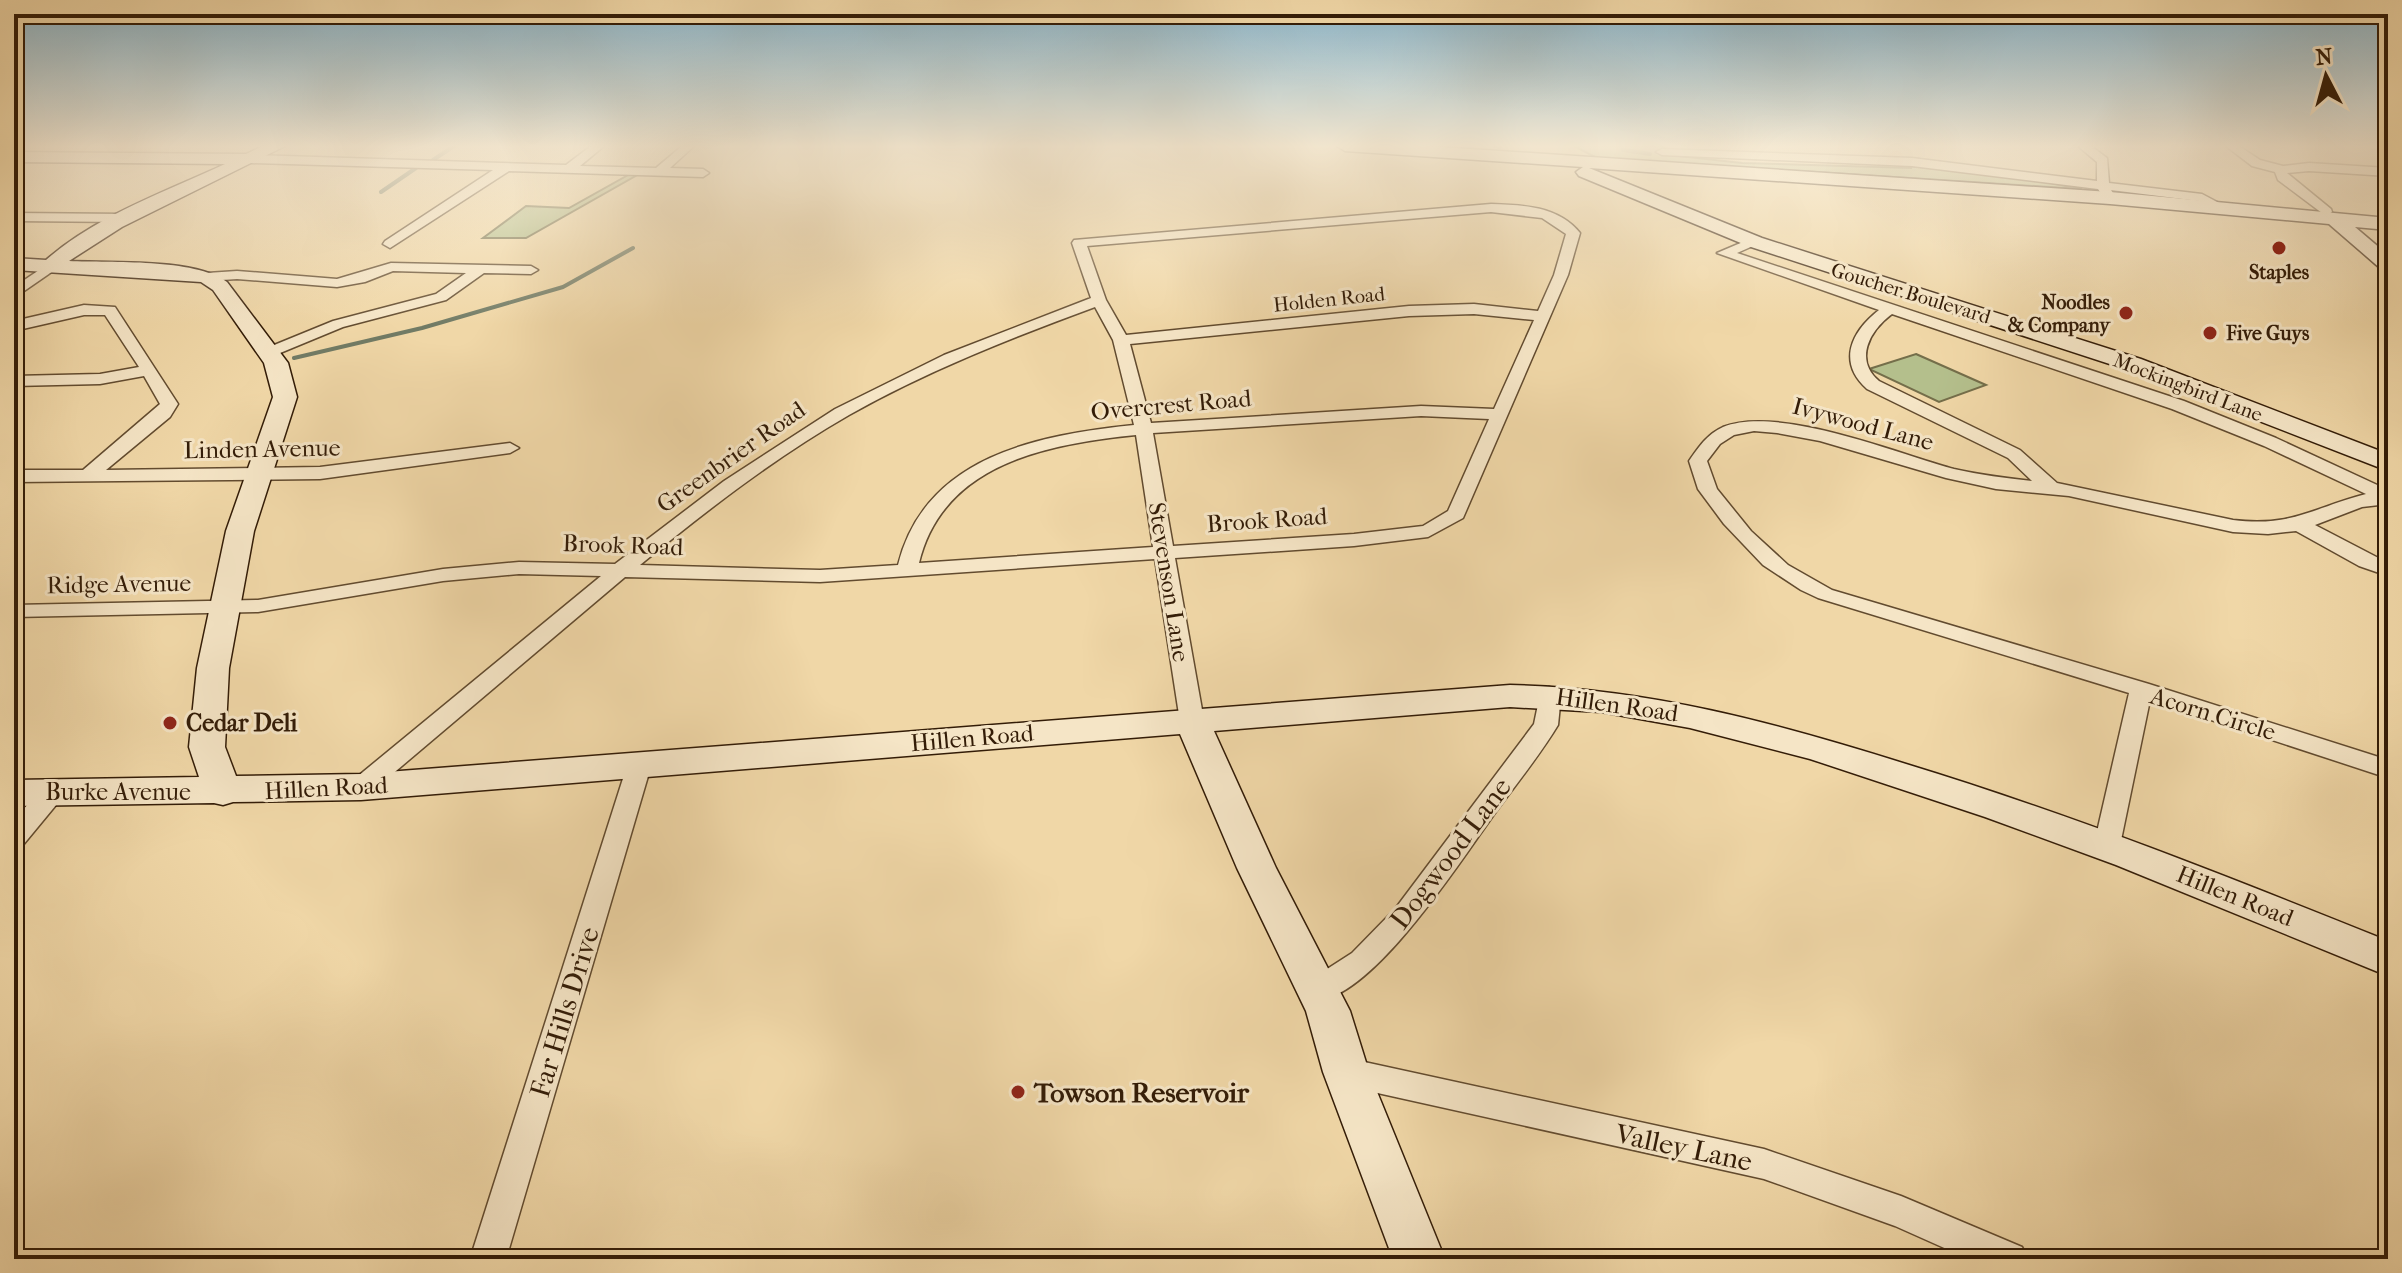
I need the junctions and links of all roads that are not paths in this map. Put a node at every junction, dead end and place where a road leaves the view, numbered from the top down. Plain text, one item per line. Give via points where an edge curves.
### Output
1 (150, 205) edge
2 (448, 205) edge
3 (1673, 205) edge
4 (1695, 205) edge
5 (2231, 205) edge
6 (2235, 205) edge
7 (2317, 205) edge
8 (2330, 216) junction
9 (14, 217) edge
10 (126, 218) junction
11 (2388, 221) edge
12 (2361, 222) junction
13 (1755, 242) junction
14 (1079, 243) joint
15 (390, 244) dead end
16 (2371, 247) junction
17 (14, 264) edge
18 (2388, 265) edge
19 (51, 266) junction
20 (482, 268) junction
21 (531, 270) dead end
22 (207, 277) junction
23 (14, 294) edge
24 (1099, 300) junction
25 (1889, 309) junction
26 (1541, 316) junction
27 (14, 326) edge
28 (1121, 340) junction
29 (268, 353) junction
30 (150, 370) junction
31 (14, 381) edge
32 (1500, 415) junction
33 (1144, 429) junction
34 (2388, 446) edge
35 (510, 448) dead end
36 (2388, 463) edge
37 (257, 474) junction
38 (88, 475) junction
39 (14, 476) edge
40 (2388, 478) edge
41 (2051, 488) junction
42 (2378, 495) edge
43 (2299, 524) junction
44 (1164, 553) junction
45 (907, 570) junction
46 (2388, 570) edge
47 (617, 571) junction
48 (224, 609) junction
49 (14, 611) edge
50 (2141, 689) junction
51 (1549, 695) junction
52 (1192, 721) junction
53 (639, 766) junction
54 (2388, 769) edge
55 (361, 787) junction
56 (223, 792) junction
57 (14, 793) edge
58 (52, 793) junction
59 (14, 838) edge
60 (2107, 845) junction
61 (1280, 915) junction
62 (2388, 959) edge
63 (1320, 989) junction
64 (1346, 1072) junction
65 (488, 1259) edge
66 (1419, 1259) edge
67 (2010, 1259) edge

1 - 10 main road
2 - 15 street
3 - 13 main road, Goucher Boulevard
4 - 34 main road, Goucher Boulevard via 1824,252 2170,361
5 - 8 main road
6 - 8 main road
7 - 8 street
8 - 11 main road
8 - 12 main road
8 - 16 main road
9 - 10 street
10 - 19 main road
11 - 12 main road
12 - 16 main road
13 - 25 street, Mockingbird Lane via 1724,253
13 - 36 main road, Goucher Boulevard via 2133,364
14 - 24 street, Stevenson Lane
14 - 26 street, Brook Road via 1491,208 1530,211 1559,220 1573,233
16 - 18 main road
17 - 19 main road
19 - 22 main road
19 - 23 street
20 - 21 street
20 - 22 street via 391,267 337,283
20 - 29 street via 441,297 338,324
22 - 29 main road via 220,286
24 - 28 street, Stevenson Lane
24 - 47 street, Greenbrier Road via 909,376 809,431
25 - 41 street, Ivywood Lane via 1871,321 1861,338 1860,375 2014,454
25 - 42 street, Mockingbird Lane via 2178,405 2270,442
26 - 28 street, Holden Road via 1474,309 1409,311
26 - 32 street, Brook Road
27 - 30 street via 84,310 110,310
28 - 33 street, Stevenson Lane
29 - 37 main road via 281,374 285,397
30 - 31 street via 100,379
30 - 38 street via 168,408
32 - 33 street, Overcrest Road via 1446,410
32 - 44 street, Brook Road via 1456,514 1428,531
33 - 44 street, Stevenson Lane
33 - 45 street, Overcrest Road via 1036,448 973,475 943,496 931,512
35 - 37 street, Linden Avenue via 377,468
37 - 38 street, Linden Avenue
37 - 48 main road
38 - 39 street, Linden Avenue
40 - 42 street
41 - 43 street via 2233,526
41 - 50 street, Ivywood Lane via 1953,474 1822,436 1765,426 1729,431 1698,461 1700,475 1733,521 1763,554 1806,585
42 - 43 street
43 - 46 street
44 - 45 street, Brook Road
44 - 52 street, Stevenson Lane
45 - 47 street, Brook Road via 800,576
47 - 48 street, Brook Road via 481,570
47 - 55 street, Greenbrier Road
48 - 49 street, Ridge Avenue
48 - 56 main road via 207,720 207,747
50 - 54 street, Acorn Circle
50 - 60 street, Acorn Circle
51 - 52 main road, Hillen Road
51 - 60 main road, Hillen Road via 1660,708 1761,733 1941,787
51 - 63 street, Dogwood Lane via 1546,725 1405,917 1362,961
52 - 53 main road, Hillen Road
52 - 61 main road, Stevenson Lane
53 - 55 main road, Hillen Road
53 - 65 street, Far Hills Drive
55 - 56 main road, Hillen Road
56 - 58 main road, Burke Avenue
57 - 58 main road, Burke Avenue
58 - 59 street
60 - 62 main road, Hillen Road
61 - 63 main road, Stevenson Lane
61 - 64 main road, Stevenson Lane via 1301,986 1326,1043
63 - 64 main road, Stevenson Lane via 1341,1040
64 - 66 main road, Stevenson Lane
64 - 67 street, Valley Lane via 1764,1164 1901,1212

